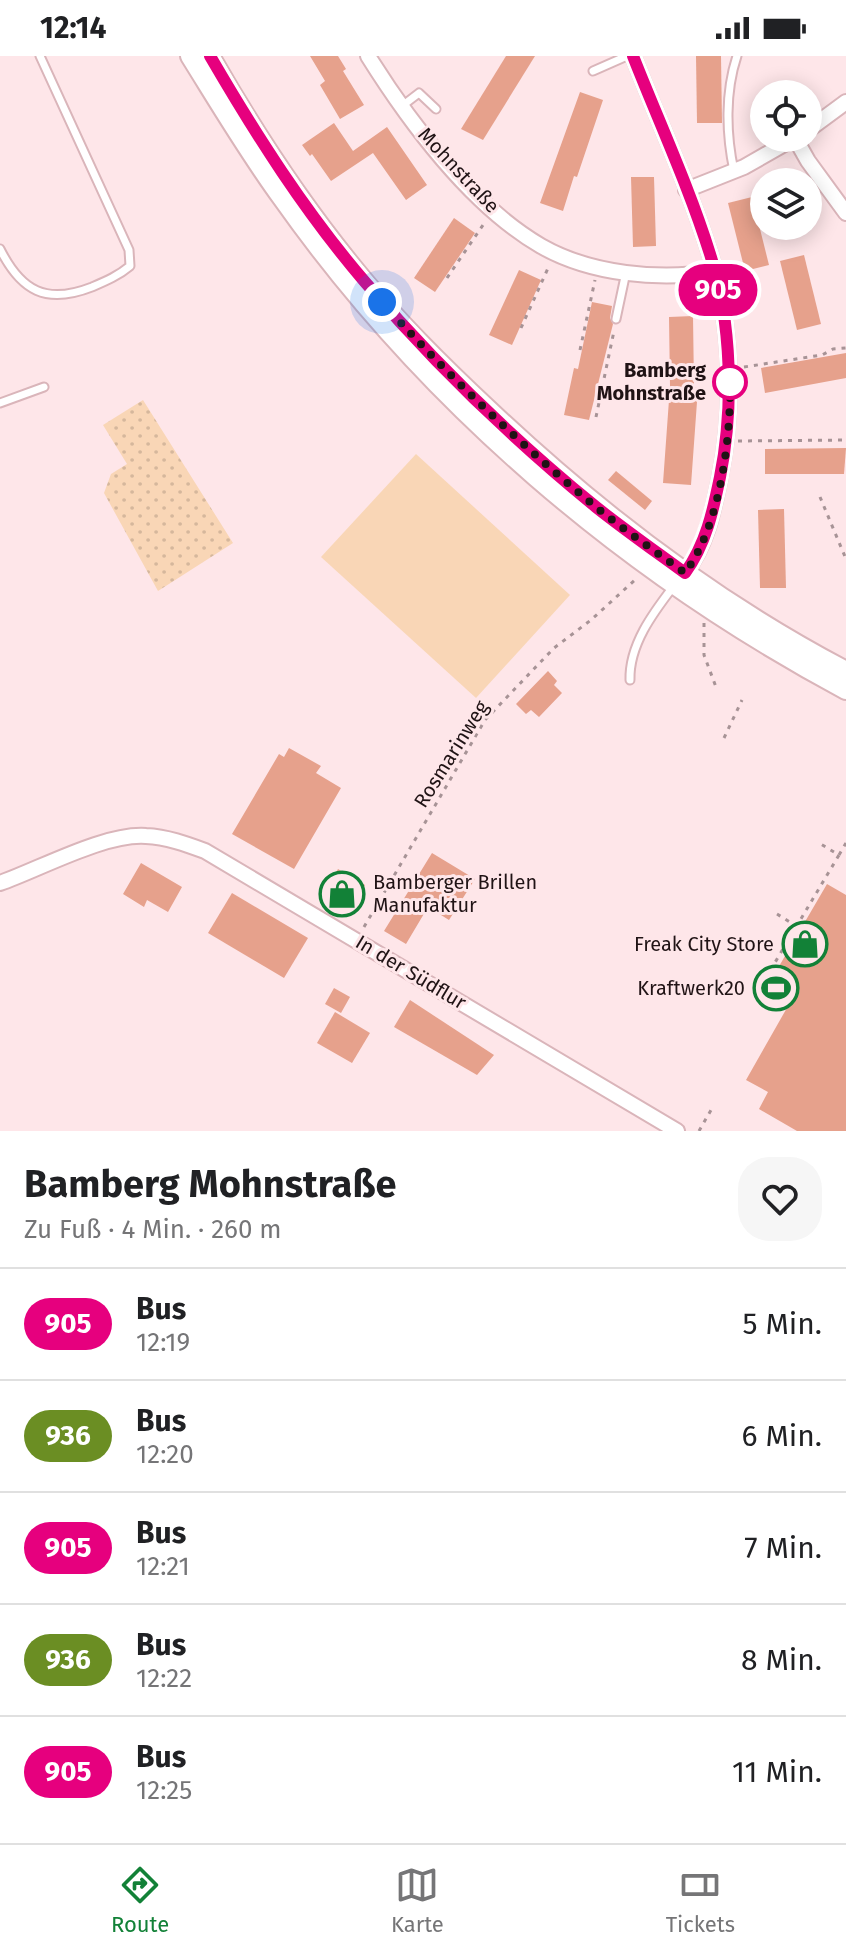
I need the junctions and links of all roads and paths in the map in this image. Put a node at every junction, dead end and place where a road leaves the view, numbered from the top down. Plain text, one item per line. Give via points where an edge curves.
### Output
1 (40, 56) edge
2 (190, 56) edge
3 (210, 56) edge
4 (368, 56) edge
5 (630, 56) edge
6 (737, 56) edge
7 (593, 71) dead end
8 (846, 102) edge
9 (402, 106) junction
10 (436, 109) dead end
11 (822, 120) edge
12 (769, 152) edge
13 (803, 152) edge
14 (734, 171) junction
15 (686, 190) junction
16 (494, 209) junction
17 (846, 213) edge
18 (0, 249) edge
19 (555, 252) junction
20 (598, 267) junction
21 (626, 272) junction
22 (715, 272) junction
23 (447, 278) dead end
24 (616, 319) joint
25 (521, 328) dead end
26 (846, 348) edge
27 (580, 350) dead end
28 (729, 369) junction
29 (44, 387) dead end
30 (0, 403) edge
31 (596, 417) dead end
32 (846, 440) edge
33 (727, 441) junction
34 (820, 497) dead end
35 (846, 559) edge
36 (637, 578) dead end
37 (680, 579) junction
38 (710, 609) junction
39 (846, 671) edge
40 (630, 680) dead end
41 (716, 687) dead end
42 (846, 690) edge
43 (742, 700) dead end
44 (724, 738) dead end
45 (819, 843) dead end
46 (846, 843) edge
47 (839, 855) junction
48 (0, 883) edge
49 (777, 914) dead end
50 (799, 927) junction
51 (357, 939) junction
52 (755, 996) dead end
53 (711, 1110) dead end
54 (677, 1131) edge
55 (699, 1131) edge

1 - 18 lane via 129,250 130,266 74,294 49,296 28,287
2 - 37 street via 282,199 390,333 502,446 586,519
3 - 37 street via 293,188 400,321 554,470
4 - 9 street, Mohnstraße
5 - 7 lane
5 - 15 street
6 - 14 lane via 729,87
8 - 11 street
9 - 10 lane via 419,93
9 - 16 street, Mohnstraße
12 - 14 street
13 - 17 street
14 - 15 street
15 - 22 street
16 - 19 street, Mohnstraße
16 - 23 path
19 - 20 street, Mohnstraße
19 - 25 path
20 - 21 street, Mohnstraße
20 - 27 path
21 - 22 street, Mohnstraße
21 - 24 lane
22 - 28 street
24 - 31 path
26 - 28 path
28 - 33 street
29 - 30 lane
32 - 33 path
33 - 37 street via 702,547
34 - 35 path
36 - 51 path, Rosmarinweg via 554,648 485,720
37 - 38 street
37 - 39 street
37 - 40 lane via 636,645
38 - 41 path via 703,623 704,655
38 - 42 street
43 - 44 path
45 - 47 path
46 - 47 path
47 - 50 path
48 - 51 street, In der Südflur via 119,838 144,835 205,851
49 - 50 path
50 - 52 path
51 - 54 street, In der Südflur
53 - 55 path

